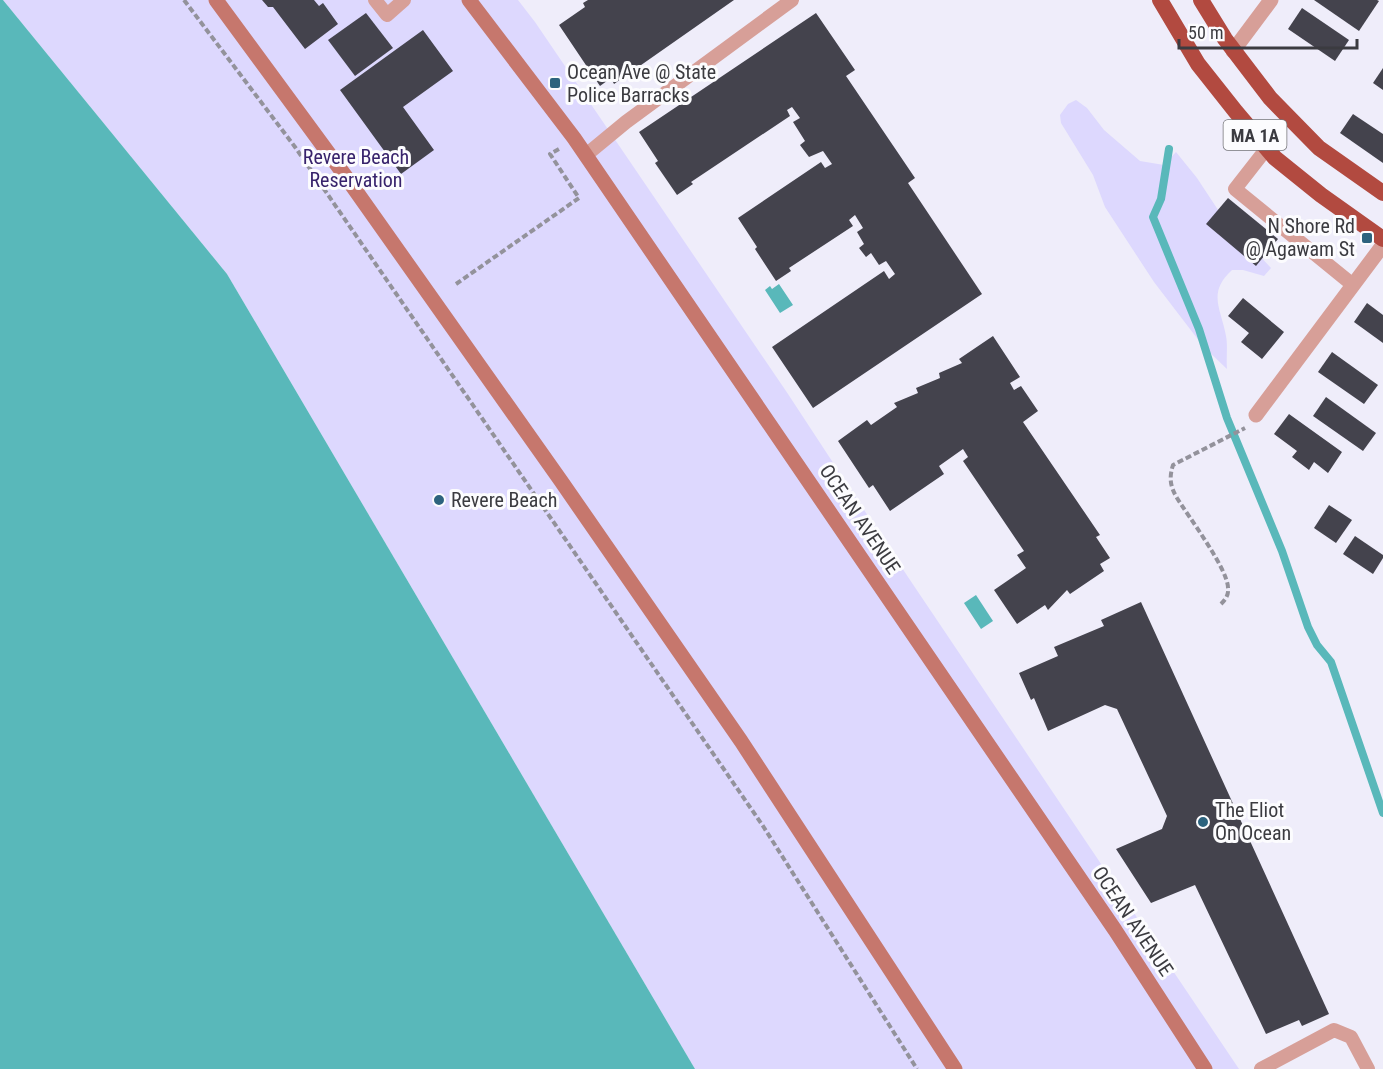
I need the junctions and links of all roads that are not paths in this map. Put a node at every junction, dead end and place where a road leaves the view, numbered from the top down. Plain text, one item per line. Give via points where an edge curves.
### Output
1 (216, 0) edge
2 (375, 0) edge
3 (404, 0) edge
4 (469, 0) edge
5 (792, 0) edge
6 (1160, 0) edge
7 (1201, 0) edge
8 (1271, 0) edge
9 (1233, 51) junction
10 (1267, 148) junction
11 (586, 154) junction
12 (1383, 193) edge
13 (1383, 239) edge
14 (1383, 245) edge
15 (1353, 285) junction
16 (1252, 420) road end
17 (955, 1069) edge
18 (1205, 1069) edge
19 (1261, 1069) edge
20 (1368, 1069) edge

1 - 17 main road via 346,177 741,741
2 - 3 lane via 387,15
4 - 11 main road, OCEAN AVENUE
5 - 11 lane
6 - 10 highway, MA 1A via 1198,64
7 - 9 highway, MA 1A
8 - 9 street
9 - 12 highway, MA 1A via 1270,98 1318,148
10 - 13 highway, MA 1A via 1321,195
10 - 15 lane via 1235,189
11 - 18 main road, OCEAN AVENUE via 1115,930
14 - 15 street
15 - 16 street
19 - 20 lane via 1334,1030 1352,1037

